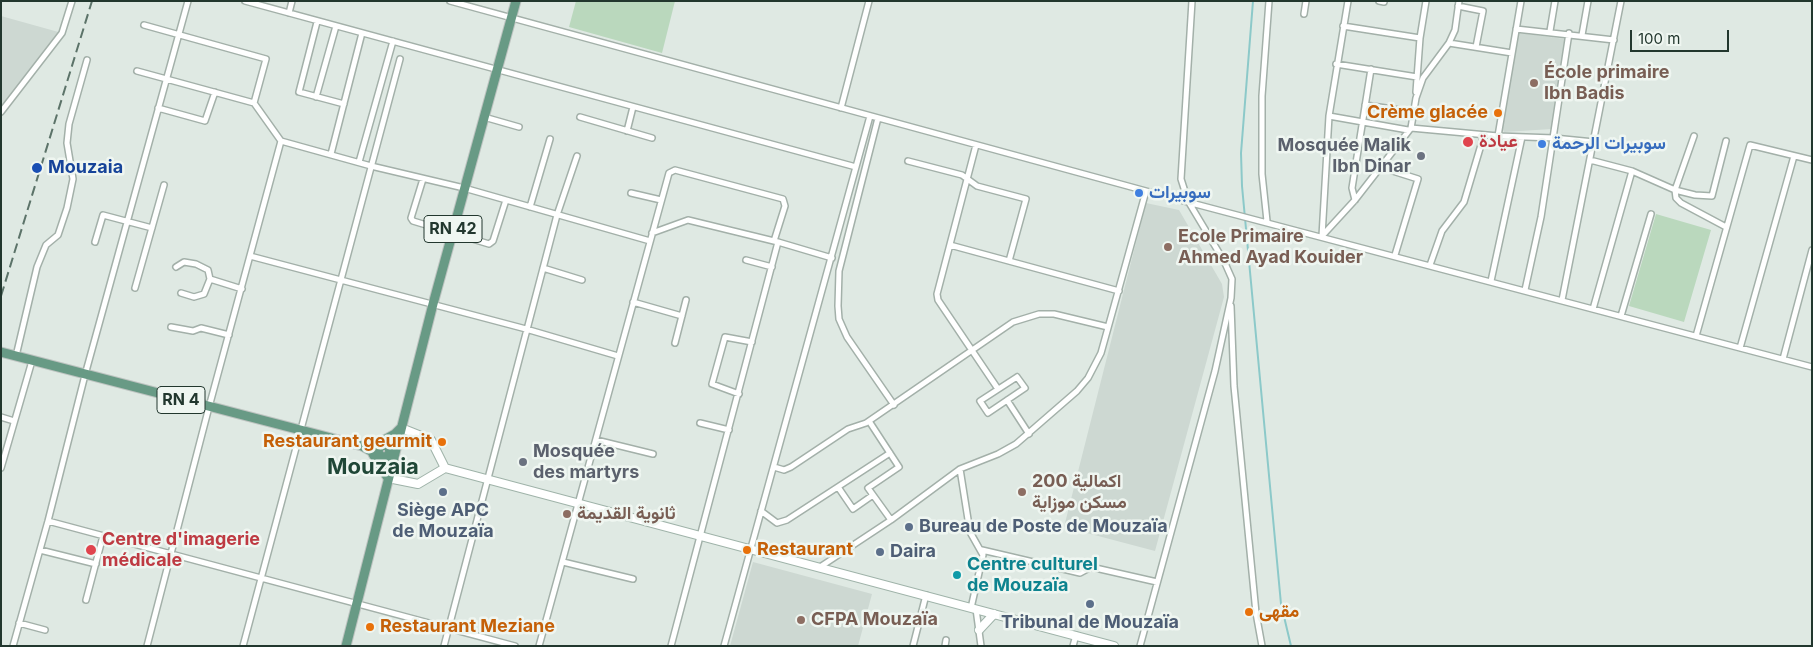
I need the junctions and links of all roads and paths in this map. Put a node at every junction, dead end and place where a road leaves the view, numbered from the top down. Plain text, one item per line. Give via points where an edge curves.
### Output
1 (72, 1) edge
2 (188, 1) edge
3 (245, 1) edge
4 (292, 1) edge
5 (450, 1) edge
6 (516, 1) edge
7 (869, 1) edge
8 (1192, 1) edge
9 (1268, 1) edge
10 (1306, 1) edge
11 (1348, 1) edge
12 (1426, 1) edge
13 (1521, 1) edge
14 (1555, 1) edge
15 (1588, 1) edge
16 (1621, 1) edge
17 (1459, 4) edge
18 (289, 13) junction
19 (1304, 14) dead end
20 (511, 18) junction
21 (317, 22) junction
22 (144, 25) dead end
23 (336, 26) junction
24 (1343, 26) junction
25 (1516, 29) junction
26 (1550, 31) junction
27 (362, 33) junction
28 (1569, 33) junction
29 (1582, 34) junction
30 (178, 35) junction
31 (1420, 38) junction
32 (1614, 40) junction
33 (393, 41) junction
34 (1449, 43) junction
35 (1476, 47) junction
36 (1512, 53) junction
37 (400, 59) dead end
38 (87, 60) dead end
39 (1336, 64) junction
40 (497, 69) junction
41 (1371, 70) junction
42 (136, 71) dead end
43 (1417, 77) junction
44 (166, 79) junction
45 (214, 92) junction
46 (316, 97) junction
47 (1416, 98) junction
48 (254, 104) junction
49 (344, 104) junction
50 (1365, 104) junction
51 (633, 107) junction
52 (158, 108) junction
53 (841, 108) junction
54 (1, 112) edge
55 (1414, 112) junction
56 (870, 116) junction
57 (1329, 116) junction
58 (484, 117) junction
59 (580, 117) dead end
60 (878, 118) junction
61 (1361, 123) junction
62 (520, 127) dead end
63 (1409, 129) junction
64 (627, 131) junction
65 (1484, 135) junction
66 (1498, 136) junction
67 (1694, 136) dead end
68 (1522, 137) junction
69 (652, 138) dead end
70 (1554, 138) junction
71 (550, 139) dead end
72 (1726, 141) dead end
73 (282, 142) junction
74 (1594, 142) junction
75 (976, 145) junction
76 (331, 154) junction
77 (578, 156) dead end
78 (1794, 156) junction
79 (1590, 160) junction
80 (1812, 160) edge
81 (908, 161) dead end
82 (359, 162) junction
83 (371, 166) junction
84 (856, 167) junction
85 (1380, 167) junction
86 (1632, 170) junction
87 (968, 178) junction
88 (423, 179) junction
89 (164, 185) dead end
90 (464, 188) junction
91 (1675, 190) junction
92 (1146, 191) junction
93 (631, 193) dead end
94 (506, 200) junction
95 (662, 200) junction
96 (1355, 200) junction
97 (1188, 201) junction
98 (530, 207) junction
99 (1652, 214) dead end
100 (557, 215) junction
101 (127, 221) junction
102 (1267, 222) junction
103 (1726, 227) junction
104 (152, 228) junction
105 (452, 232) junction
106 (652, 233) junction
107 (1322, 236) junction
108 (776, 241) junction
109 (95, 242) dead end
110 (650, 242) junction
111 (950, 245) junction
112 (1812, 250) edge
113 (250, 256) junction
114 (1395, 256) junction
115 (832, 258) junction
116 (746, 260) dead end
117 (1009, 261) junction
118 (1430, 265) junction
119 (176, 267) dead end
120 (772, 267) junction
121 (543, 268) junction
122 (210, 279) junction
123 (340, 279) junction
124 (582, 280) dead end
125 (1491, 281) junction
126 (135, 288) dead end
127 (242, 288) junction
128 (1525, 290) junction
129 (1119, 291) junction
130 (181, 293) dead end
131 (1231, 298) junction
132 (686, 300) dead end
133 (1562, 300) junction
134 (633, 302) junction
135 (432, 304) junction
136 (1593, 308) junction
137 (682, 316) junction
138 (1621, 316) junction
139 (171, 327) dead end
140 (1108, 327) junction
141 (526, 329) junction
142 (229, 335) junction
143 (1696, 336) junction
144 (752, 342) junction
145 (675, 343) dead end
146 (1740, 348) junction
147 (973, 351) junction
148 (1, 352) edge
149 (16, 356) junction
150 (618, 356) junction
151 (1783, 359) junction
152 (32, 361) junction
153 (1812, 367) edge
154 (84, 375) junction
155 (998, 389) junction
156 (739, 394) junction
157 (1007, 400) junction
158 (894, 405) junction
159 (209, 407) junction
160 (1, 417) edge
161 (14, 421) junction
162 (869, 421) junction
163 (700, 422) dead end
164 (401, 428) junction
165 (729, 430) junction
166 (300, 432) junction
167 (1029, 434) junction
168 (596, 440) junction
169 (368, 447) junction
170 (389, 452) junction
171 (890, 453) junction
172 (653, 454) dead end
173 (774, 467) junction
174 (1, 468) edge
175 (445, 468) junction
176 (960, 469) junction
177 (388, 478) junction
178 (488, 478) junction
179 (838, 487) junction
180 (873, 495) junction
181 (579, 503) junction
182 (761, 511) junction
183 (891, 520) junction
184 (48, 521) junction
185 (103, 536) junction
186 (701, 536) junction
187 (751, 549) junction
188 (40, 550) junction
189 (982, 550) junction
190 (171, 554) junction
191 (563, 562) junction
192 (96, 564) junction
193 (820, 567) junction
194 (261, 579) junction
195 (633, 579) dead end
196 (1157, 582) junction
197 (926, 595) junction
198 (86, 600) dead end
199 (358, 602) junction
200 (974, 608) junction
201 (994, 614) junction
202 (19, 623) junction
203 (449, 626) junction
204 (45, 630) dead end
205 (979, 630) junction
206 (1076, 636) junction
207 (13, 646) edge
208 (148, 646) edge
209 (243, 646) edge
210 (346, 646) edge
211 (444, 646) edge
212 (515, 646) edge
213 (540, 646) edge
214 (671, 646) edge
215 (724, 646) edge
216 (913, 646) edge
217 (981, 646) edge
218 (1072, 646) edge
219 (1114, 646) edge
220 (1140, 646) edge
221 (1262, 646) edge

1 - 54 street via 62,33
2 - 30 street
3 - 18 street
4 - 18 street
5 - 20 street
6 - 20 main road, RN 42
7 - 53 street
8 - 97 street via 1181,180
9 - 102 street via 1262,96 1262,174
10 - 19 street
11 - 24 street
12 - 31 street
13 - 25 street
14 - 26 street
15 - 29 street
16 - 32 street
17 - 34 street via 1455,30
17 - 35 street via 1482,11
18 - 21 street
20 - 40 main road, RN 42
20 - 53 street
21 - 23 street
21 - 46 street via 299,92
22 - 30 street
23 - 27 street
23 - 46 street
24 - 31 street
24 - 39 street
25 - 26 street
25 - 36 street
26 - 28 street
27 - 33 street
27 - 49 street
28 - 29 street
28 - 70 street
29 - 32 street
30 - 44 street
30 - 48 street via 266,59
31 - 43 street
32 - 74 street
33 - 40 street
33 - 82 street
34 - 35 street
34 - 47 street via 1423,78
35 - 36 street
36 - 66 street
37 - 83 street
38 - 149 street via 70,124 68,143 73,178 67,208 58,235 46,244 37,267
39 - 41 street
39 - 57 street
40 - 51 street
40 - 58 main road, RN 42
41 - 43 street
41 - 50 street
42 - 44 street
43 - 47 street
44 - 45 street
44 - 52 street
45 - 48 street
45 - 52 street via 205,120
46 - 49 street
47 - 55 street
48 - 73 street
49 - 76 street
50 - 55 street
50 - 61 street
51 - 64 street
51 - 84 street
52 - 101 street
53 - 56 street
55 - 63 street
56 - 60 street
56 - 84 street
57 - 61 street
57 - 107 street
58 - 62 street
58 - 90 main road, RN 42
59 - 64 street
60 - 75 street
60 - 158 street via 838,271 838,306 839,319 847,337
61 - 63 street
61 - 96 street via 1352,188
63 - 65 street
63 - 85 street
64 - 69 street
65 - 66 street
65 - 118 street via 1464,202 1442,230
66 - 68 street
67 - 91 street
68 - 70 street
68 - 125 street
70 - 74 street
70 - 128 street
71 - 98 street
72 - 91 street via 1712,196
73 - 76 street
73 - 113 street
74 - 79 street
75 - 87 street
75 - 92 street
76 - 82 street
77 - 100 street
78 - 80 street
78 - 103 street via 1750,144
78 - 146 street
79 - 86 street
79 - 133 street
81 - 87 street
82 - 83 street
83 - 88 street
83 - 123 street
84 - 115 street
85 - 96 street
85 - 114 street via 1418,179
86 - 91 street
86 - 136 street
87 - 111 street
87 - 117 street via 977,186 1026,199
88 - 90 street
88 - 105 street via 411,218
89 - 104 street
90 - 94 street
90 - 105 main road, RN 42
91 - 103 street via 1681,204
92 - 97 street
92 - 129 street
93 - 95 street
94 - 98 street
94 - 105 street via 493,241 489,244
95 - 106 street
95 - 108 street via 669,173 675,170 783,199 785,206
96 - 107 street
97 - 102 street
97 - 131 street via 1232,279
98 - 100 street
99 - 138 street
100 - 110 street
100 - 121 street
101 - 104 street
101 - 109 street via 103,215
101 - 154 street
102 - 107 street
103 - 143 street
104 - 126 street
105 - 135 main road, RN 42
106 - 108 street via 688,220
106 - 110 street
107 - 114 street
108 - 115 street
108 - 120 street
110 - 134 street
111 - 117 street
111 - 147 street via 938,288 938,300
112 - 151 street
113 - 123 street
113 - 127 street
114 - 118 street
115 - 173 street
116 - 120 street
117 - 129 street
118 - 125 street
119 - 122 street via 184,262 196,264 208,270
120 - 144 street
121 - 124 street
121 - 141 street
122 - 127 street
122 - 130 street via 204,294 194,297
123 - 135 street
123 - 166 street
125 - 128 street
127 - 142 street
128 - 133 street
129 - 140 street
131 - 196 street via 1215,370
131 - 221 street via 1234,386
132 - 137 street
133 - 136 street
134 - 137 street
134 - 150 street
135 - 141 street
135 - 164 main road, RN 42
136 - 138 street
137 - 145 street
138 - 143 street
139 - 142 street via 194,331 201,328
140 - 147 street via 1054,314 1039,314 1013,322
140 - 167 street via 1101,353 1088,378 1067,402
141 - 150 street
141 - 178 street
142 - 159 street
143 - 146 street
144 - 156 street
144 - 156 street via 725,337 712,384
146 - 151 street
147 - 155 street
147 - 158 street
148 - 149 main road, RN 4
149 - 152 main road, RN 4
150 - 168 street
151 - 153 street
152 - 154 main road, RN 4
152 - 161 street
154 - 159 main road, RN 4
154 - 184 street
155 - 157 street via 1017,377 1025,388
155 - 157 street via 980,401 988,413
156 - 165 street
157 - 167 street
158 - 162 street
159 - 166 main road, RN 4
159 - 190 street
160 - 161 street
161 - 174 street
162 - 171 street
162 - 173 street via 848,429 784,470
163 - 165 street
164 - 169 main road
164 - 170 main road, RN 42
164 - 175 main road via 431,440
165 - 186 street
166 - 169 main road, RN 4
166 - 194 street
167 - 176 street via 998,454
168 - 172 street
168 - 181 street
169 - 170 main road
169 - 177 main road
170 - 177 main road
171 - 179 street
171 - 180 street via 899,467 868,488
173 - 182 street
175 - 177 main road via 418,484
175 - 178 main road
176 - 183 street
176 - 189 street via 970,532
177 - 199 main road
178 - 181 main road
178 - 203 street
179 - 180 street via 853,509
179 - 182 street via 782,522
180 - 183 street
181 - 186 main road
181 - 191 street
182 - 187 street
183 - 193 street
184 - 185 street
184 - 188 street
185 - 190 street
185 - 192 street
186 - 187 main road
186 - 214 street
187 - 193 main road
187 - 215 street
188 - 192 street
188 - 202 street
189 - 196 street via 1080,573 1092,567
189 - 200 street
190 - 194 street
190 - 208 street
191 - 195 street
191 - 213 street
192 - 198 street
193 - 197 main road
194 - 199 street
194 - 209 street
196 - 220 street
197 - 200 main road
197 - 216 street
199 - 203 street
199 - 210 main road
200 - 201 main road
200 - 205 street
201 - 205 main road
201 - 206 main road
202 - 204 street
202 - 207 street
203 - 211 street
203 - 212 street
205 - 217 street
206 - 218 street
206 - 219 main road

